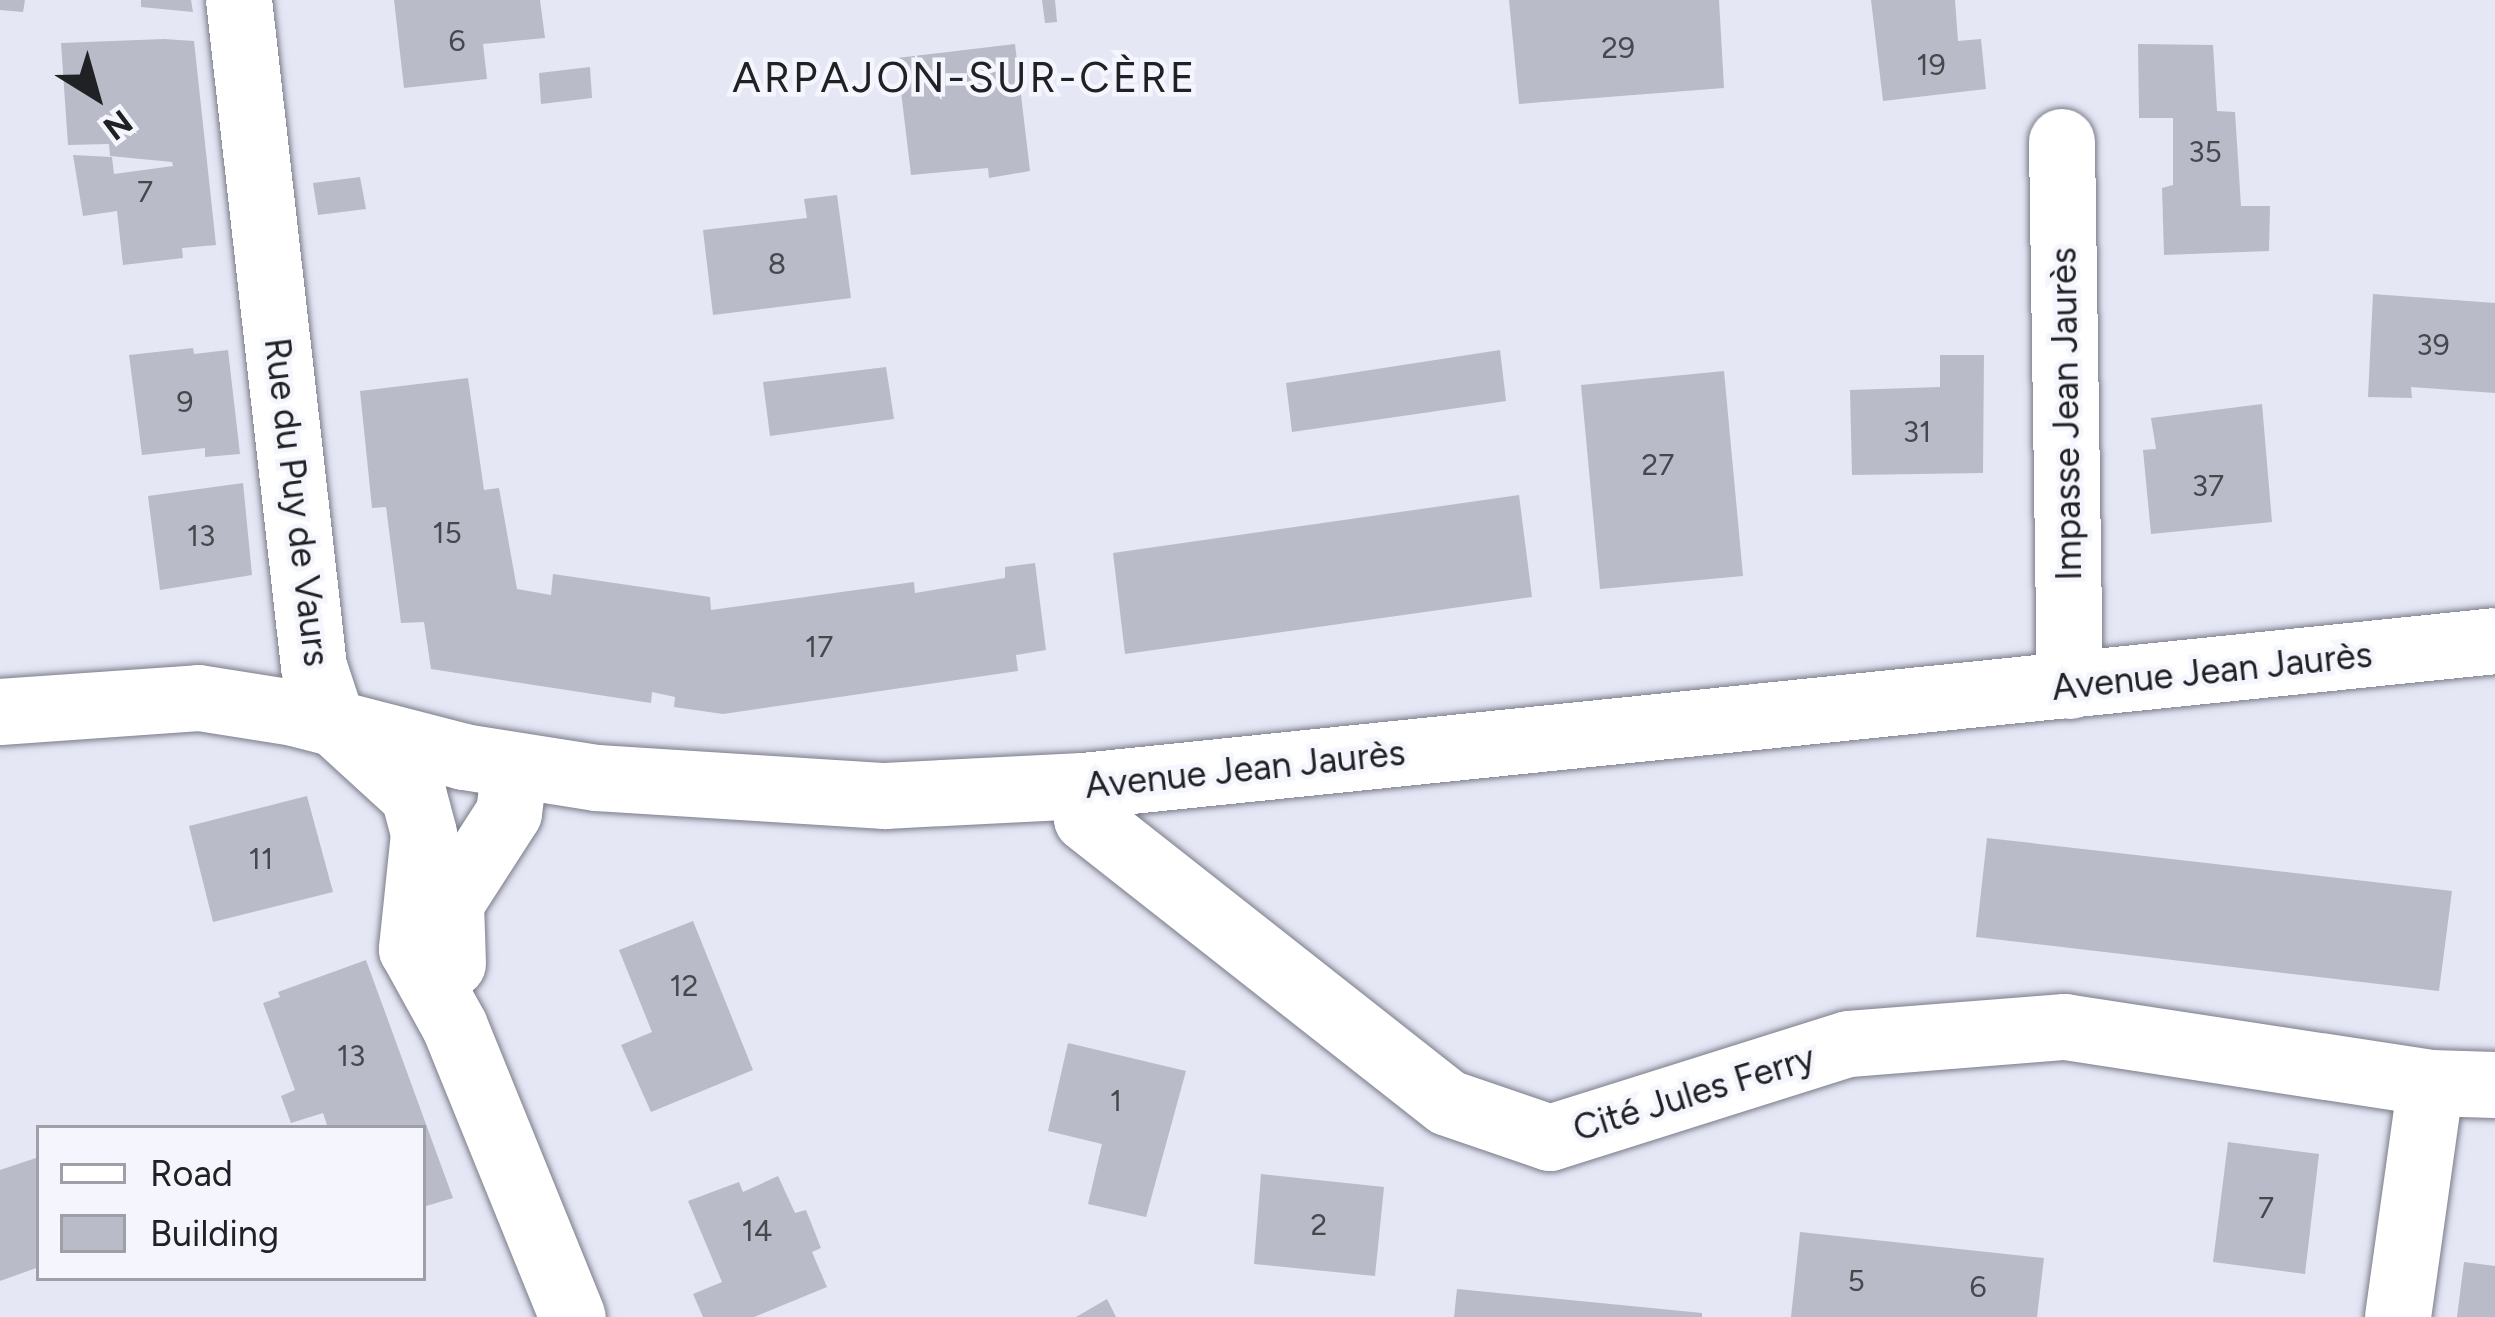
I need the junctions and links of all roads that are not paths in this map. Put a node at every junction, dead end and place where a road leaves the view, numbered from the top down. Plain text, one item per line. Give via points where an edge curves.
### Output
1 (239, 0) edge
2 (2062, 142) dead end
3 (2495, 641) edge
4 (2070, 686) junction
5 (0, 712) edge
6 (332, 721) junction
7 (515, 766) junction
8 (1083, 786) junction
9 (455, 1027) junction
10 (2463, 1084) edge
11 (573, 1317) edge
12 (2398, 1317) edge

1 - 6 street, Rue du Puy de Vaurs via 314,667
2 - 4 street, Impasse Jean Jaurès
3 - 4 street, Avenue Jean Jaurès
4 - 8 street, Avenue Jean Jaurès
5 - 6 street, Avenue Jean Jaurès via 199,698
6 - 7 street, Avenue Jean Jaurès
6 - 9 street, Rue du Puy de Vaurs via 414,796 424,834 412,949
7 - 8 street, Avenue Jean Jaurès via 710,788 885,796
7 - 9 street, Rue du Puy de Vaurs via 509,813 451,903
8 - 10 street, Cité Jules Ferry via 1088,819 1448,1103 1550,1138 1849,1044 2065,1027
9 - 11 street, Rue du Puy de Vaurs
10 - 12 street, Cité Jules Ferry

